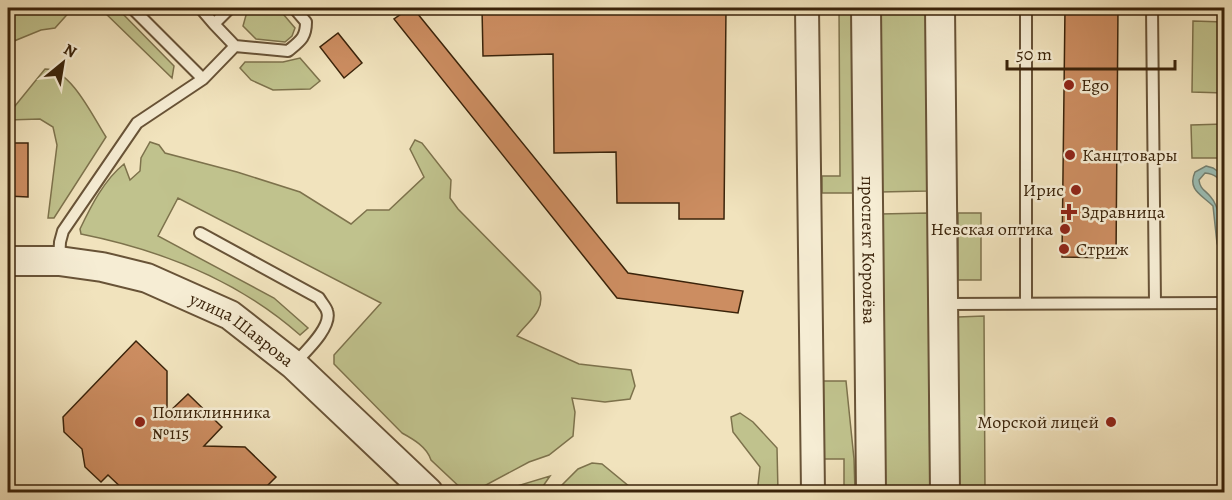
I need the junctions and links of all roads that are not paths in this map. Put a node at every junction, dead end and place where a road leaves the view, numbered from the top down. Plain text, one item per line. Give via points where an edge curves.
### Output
1 (132, 8) edge
2 (230, 8) edge
3 (294, 8) edge
4 (807, 8) edge
5 (866, 8) edge
6 (940, 8) edge
7 (1026, 8) edge
8 (1152, 8) edge
9 (202, 10) dead end
10 (214, 24) junction
11 (235, 46) junction
12 (203, 79) junction
13 (200, 233) dead end
14 (8, 261) edge
15 (59, 261) junction
16 (1026, 303) junction
17 (1155, 303) junction
18 (1224, 303) edge
19 (943, 304) junction
20 (294, 365) junction
21 (428, 492) edge
22 (813, 492) edge
23 (871, 492) edge
24 (945, 492) edge

1 - 12 lane
2 - 10 lane
3 - 11 lane via 306,22 306,32 288,51
4 - 22 street
5 - 23 street, проспект Королёва
6 - 19 street
7 - 16 lane
8 - 17 lane
9 - 10 lane
10 - 11 lane
11 - 12 lane
12 - 15 lane via 137,123 63,231
13 - 20 lane via 319,298 328,312 327,322
14 - 15 street, улица Шаврова
15 - 20 street, улица Шаврова via 147,278 230,315
16 - 17 lane
16 - 19 lane
17 - 18 lane
19 - 24 street
20 - 21 street, улица Шаврова

